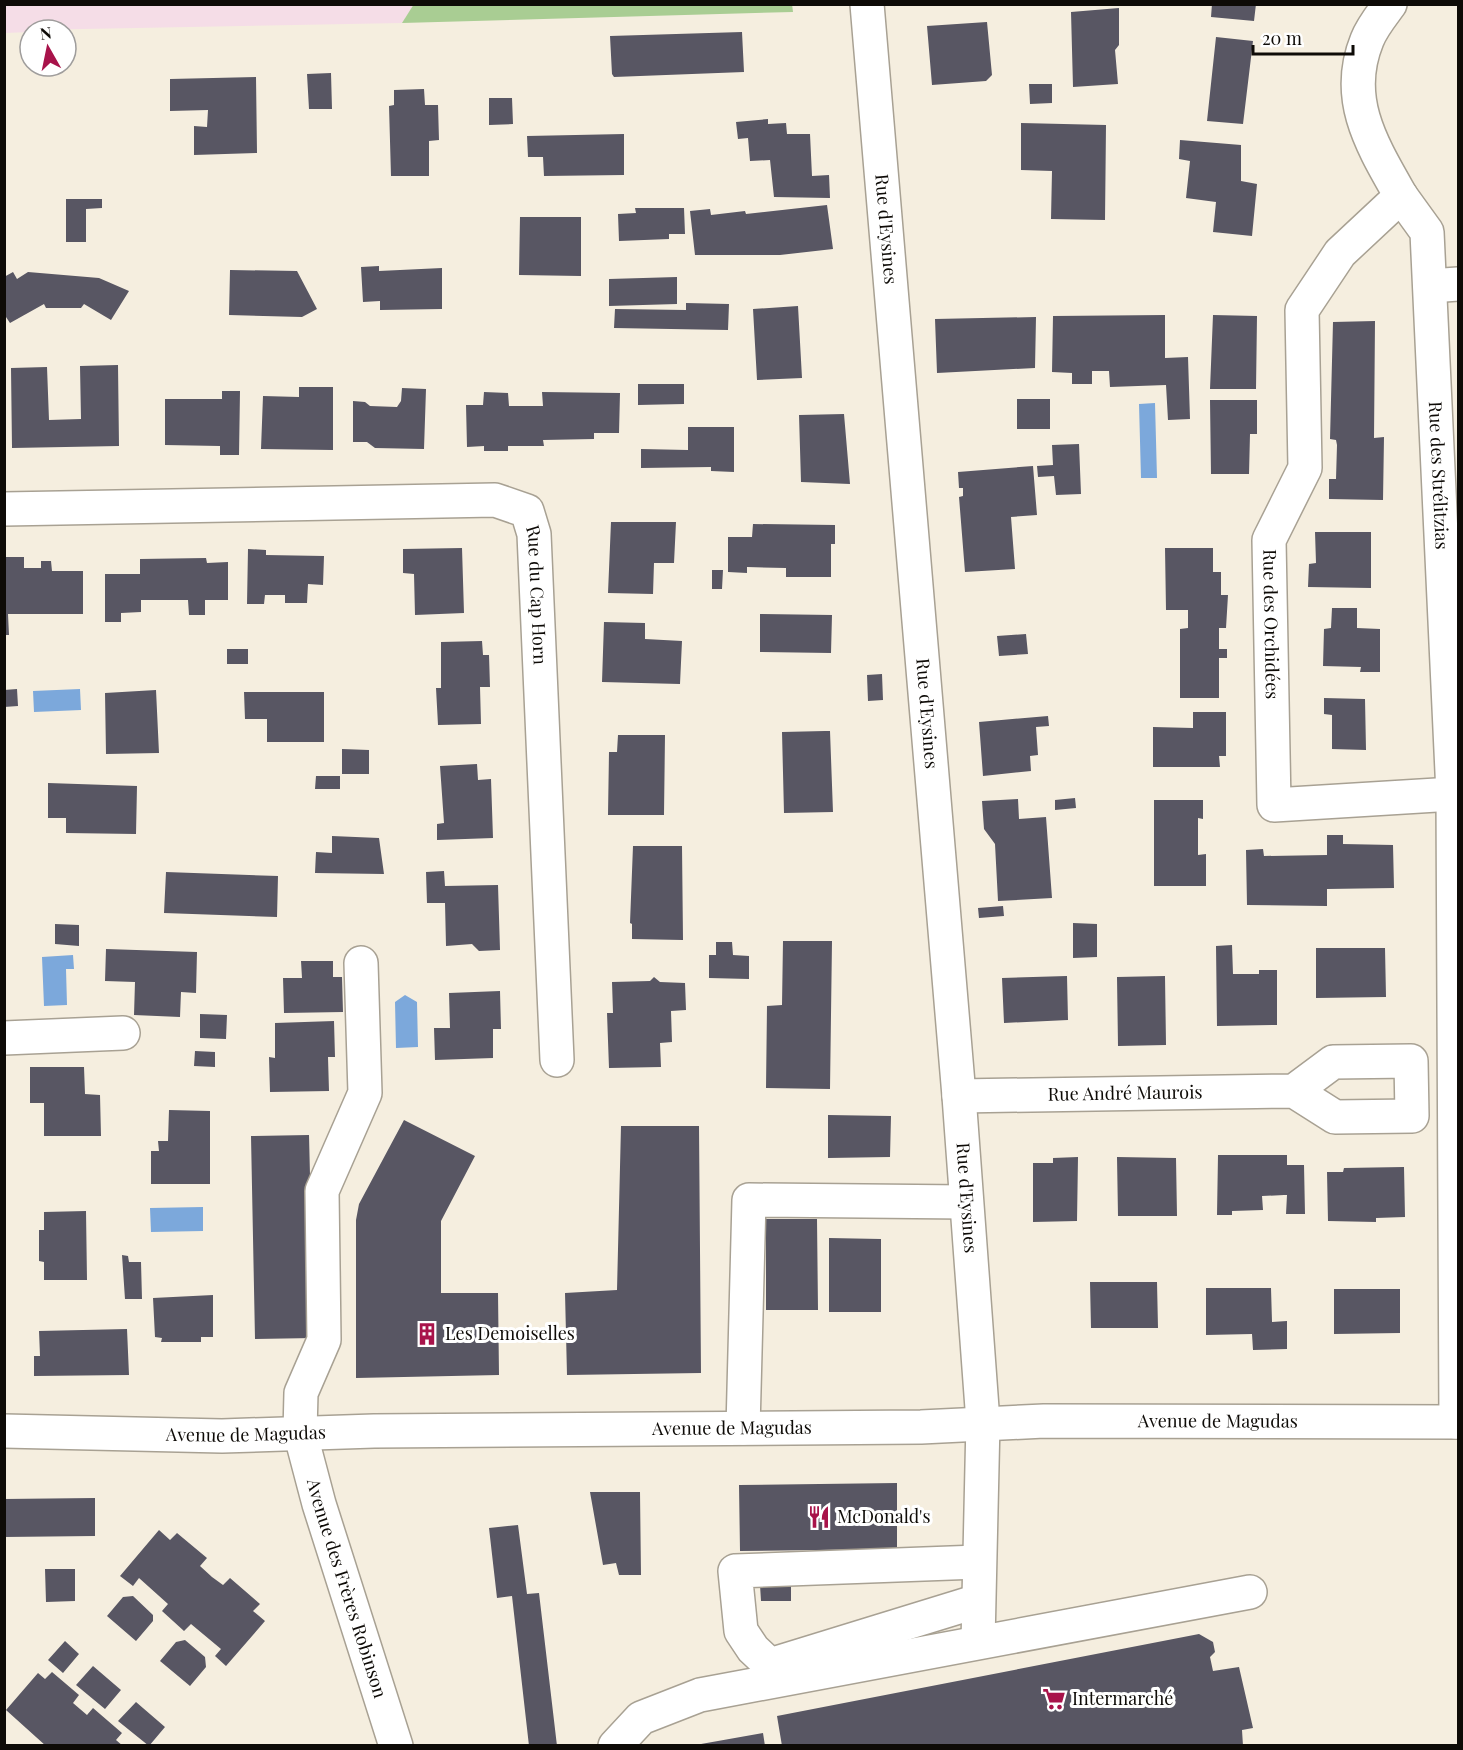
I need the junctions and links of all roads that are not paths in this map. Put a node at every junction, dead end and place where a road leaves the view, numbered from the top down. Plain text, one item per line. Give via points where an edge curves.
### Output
1 (867, 4) edge
2 (1390, 4) edge
3 (1401, 196) junction
4 (1444, 285) edge
5 (4, 509) edge
6 (1453, 794) junction
7 (362, 963) dead end
8 (123, 1033) dead end
9 (4, 1038) edge
10 (557, 1060) dead end
11 (1294, 1091) dead end
12 (959, 1096) junction
13 (966, 1202) junction
14 (983, 1422) junction
15 (1457, 1422) edge
16 (743, 1428) junction
17 (4, 1431) edge
18 (300, 1432) junction
19 (978, 1562) junction
20 (1250, 1592) dead end
21 (978, 1601) junction
22 (978, 1642) junction
23 (396, 1746) edge
24 (615, 1746) edge

1 - 12 street, Rue d'Eysines
2 - 3 street via 1367,39 1356,87 1369,141
3 - 4 street, Rue des Strélitzias via 1427,232
3 - 6 street, Rue des Orchidées via 1340,253 1302,310 1305,468 1269,540 1274,805
4 - 6 street, Rue des Strélitzias
5 - 10 street, Rue du Cap Horn via 495,500 527,511 534,534
6 - 15 street, Rue des Strélitzias
7 - 18 street, Avenue des Frères Robinson via 365,1093 322,1191 324,1340 301,1393
8 - 9 street
11 - 12 street, Rue André Maurois
12 - 13 street, Rue d'Eysines
13 - 14 street, Rue d'Eysines
13 - 16 street via 749,1200
14 - 15 street, Avenue de Magudas
14 - 16 street, Avenue de Magudas via 921,1427
14 - 19 street, Rue d'Eysines
16 - 18 street, Avenue de Magudas
17 - 18 street, Avenue de Magudas via 222,1436
18 - 23 street, Avenue des Frères Robinson
19 - 21 street, Rue d'Eysines
19 - 21 street via 735,1571 741,1631 770,1665
20 - 22 street
21 - 22 street, Rue d'Eysines
22 - 24 street via 700,1695 641,1718

